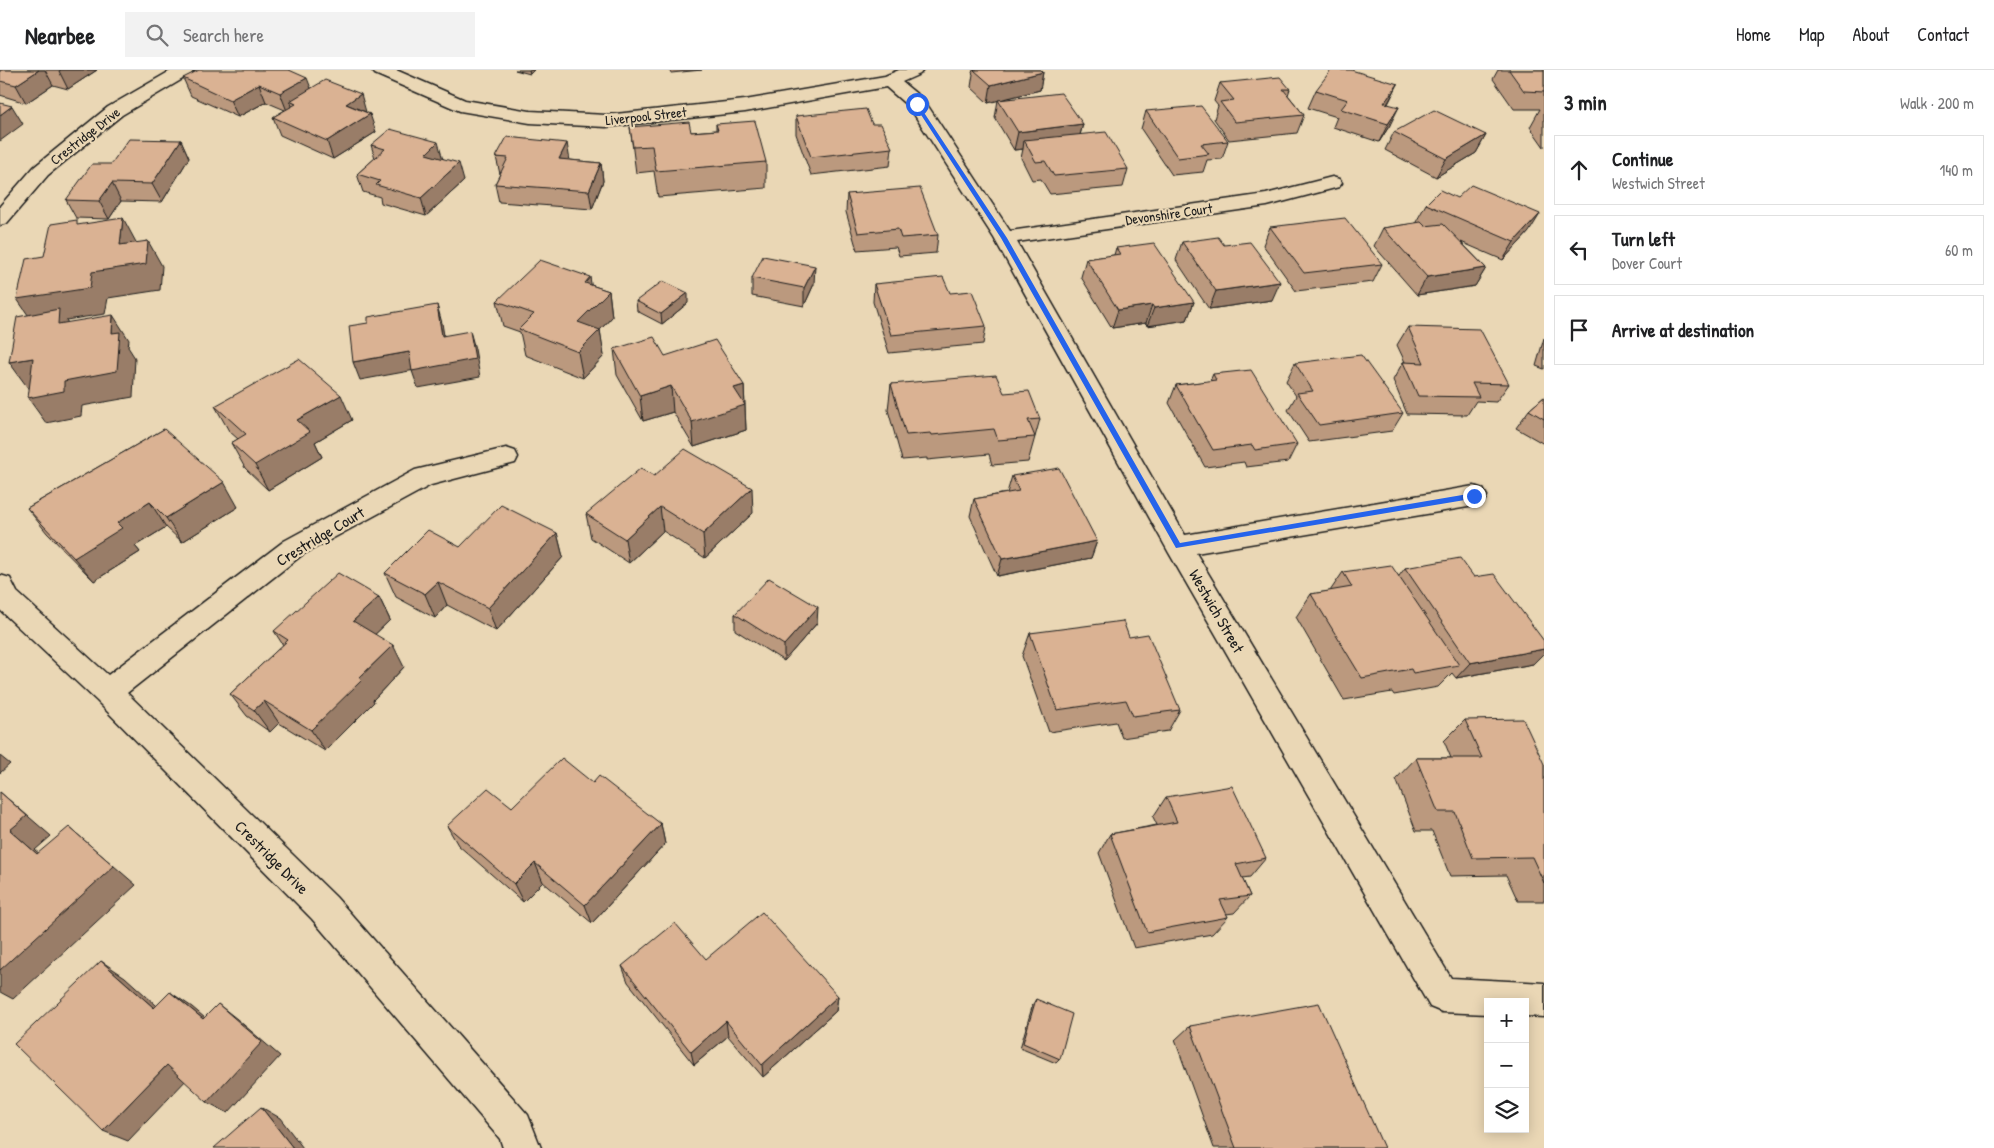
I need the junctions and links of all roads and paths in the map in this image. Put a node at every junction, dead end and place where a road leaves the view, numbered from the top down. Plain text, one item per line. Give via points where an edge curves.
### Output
1 (185, 70) edge
2 (381, 70) edge
3 (914, 70) edge
4 (890, 81) junction
5 (1332, 183) dead end
6 (0, 220) edge
7 (1004, 238) junction
8 (506, 457) dead end
9 (1474, 496) dead end
10 (1178, 546) junction
11 (0, 586) edge
12 (107, 692) junction
13 (1544, 1000) edge
14 (522, 1148) edge

1 - 6 street, Crestridge Drive via 115,111 85,135 41,171
2 - 4 street, Liverpool Street via 460,105 530,117 606,121 745,106
3 - 4 street, Liverpool Street
4 - 7 street, Westwich Street via 917,104
5 - 7 street, Devonshire Court via 1267,200
7 - 10 street, Westwich Street
8 - 12 street, Crestridge Court via 424,477 293,548
9 - 10 street
10 - 13 street, Westwich Street via 1442,995
11 - 12 street, Crestridge Drive via 7,600
12 - 14 street, Crestridge Drive via 324,908 515,1128

